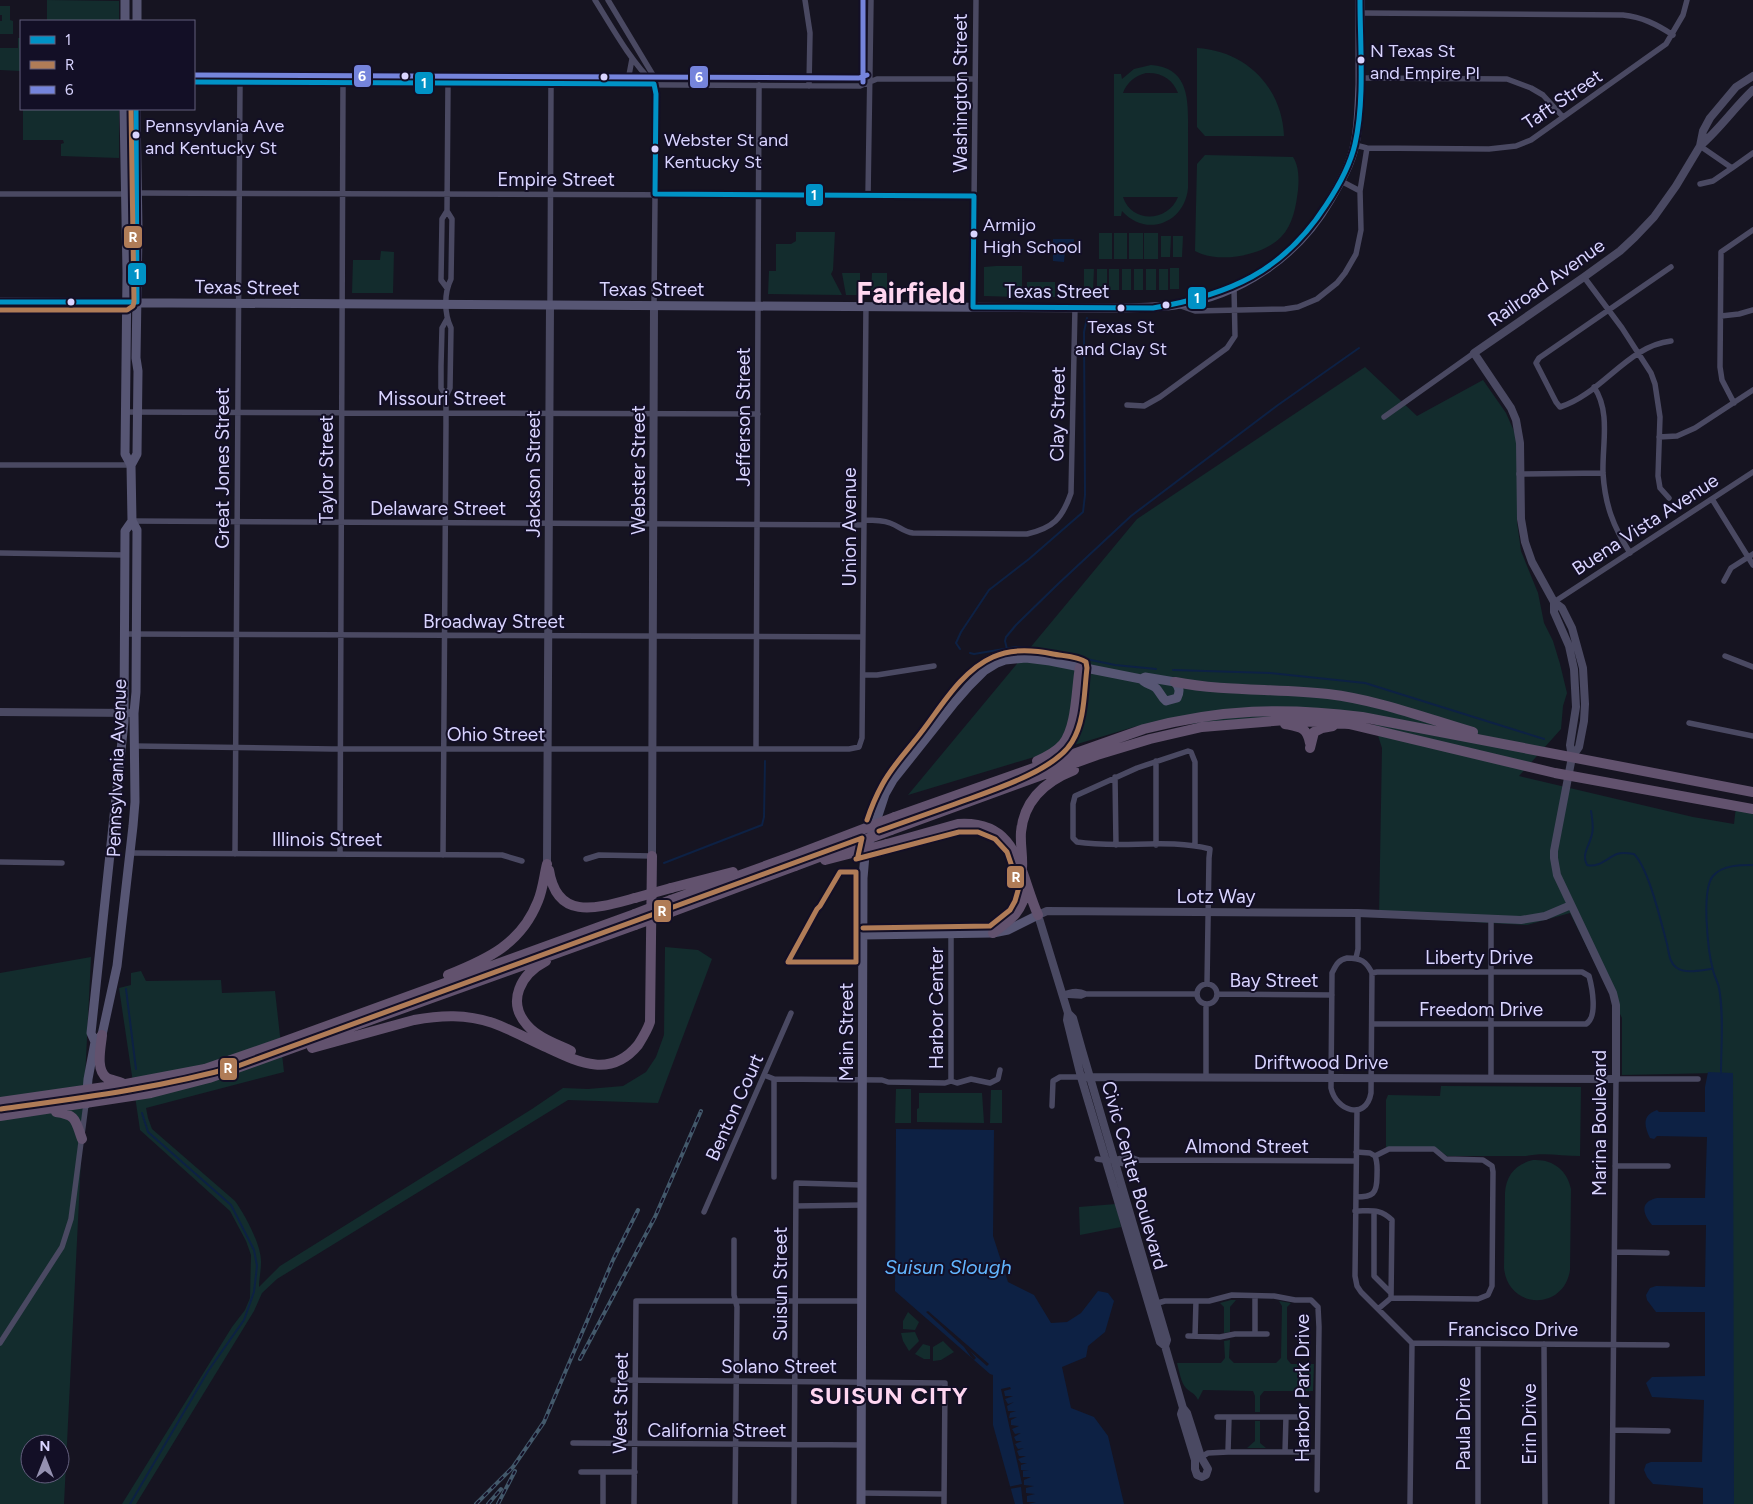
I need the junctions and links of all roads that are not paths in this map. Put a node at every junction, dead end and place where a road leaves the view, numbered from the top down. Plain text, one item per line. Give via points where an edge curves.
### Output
1 (125, 0) edge
2 (137, 0) edge
3 (595, 0) edge
4 (608, 0) edge
5 (805, 0) edge
6 (871, 0) edge
7 (976, 0) edge
8 (1360, 0) edge
9 (1687, 0) edge
10 (1360, 13) junction
11 (125, 20) edge
12 (137, 20) edge
13 (1672, 35) junction
14 (632, 58) junction
15 (1753, 76) edge
16 (1360, 78) junction
17 (975, 79) junction
18 (195, 82) edge
19 (870, 82) junction
20 (240, 83) junction
21 (343, 84) junction
22 (448, 84) junction
23 (551, 84) junction
24 (654, 84) junction
25 (616, 85) junction
26 (759, 85) junction
27 (809, 86) junction
28 (1753, 90) edge
29 (124, 110) edge
30 (136, 110) edge
31 (1563, 117) junction
32 (1355, 145) junction
33 (1700, 146) junction
34 (1367, 148) junction
35 (1753, 153) edge
36 (1732, 168) junction
37 (125, 170) junction
38 (1341, 181) junction
39 (1700, 184) dead end
40 (1360, 191) junction
41 (137, 193) junction
42 (238, 193) junction
43 (0, 194) edge
44 (126, 194) junction
45 (343, 194) junction
46 (447, 194) junction
47 (655, 194) junction
48 (551, 195) junction
49 (759, 195) junction
50 (868, 196) junction
51 (974, 196) junction
52 (447, 211) junction
53 (138, 220) junction
54 (1753, 230) edge
55 (1671, 267) dead end
56 (1584, 276) junction
57 (1234, 287) junction
58 (447, 288) junction
59 (0, 302) edge
60 (127, 302) junction
61 (137, 302) junction
62 (238, 303) junction
63 (342, 304) junction
64 (446, 304) junction
65 (550, 304) junction
66 (654, 305) junction
67 (758, 305) junction
68 (1177, 305) junction
69 (866, 306) junction
70 (973, 307) junction
71 (1075, 307) junction
72 (1235, 310) junction
73 (1753, 310) edge
74 (1609, 311) junction
75 (1721, 316) junction
76 (447, 319) junction
77 (1671, 341) dead end
78 (1474, 353) junction
79 (1638, 354) junction
80 (1594, 387) junction
81 (1753, 390) edge
82 (446, 396) junction
83 (1734, 403) junction
84 (1127, 405) dead end
85 (126, 412) junction
86 (138, 412) junction
87 (237, 412) junction
88 (341, 413) junction
89 (446, 413) junction
90 (550, 414) junction
91 (655, 414) junction
92 (758, 414) junction
93 (1384, 417) dead end
94 (1659, 437) junction
95 (0, 465) edge
96 (131, 465) junction
97 (1753, 472) edge
98 (1603, 473) junction
99 (1519, 474) junction
100 (1669, 498) dead end
101 (1712, 498) junction
102 (1059, 518) joint
103 (132, 521) junction
104 (237, 522) junction
105 (341, 522) junction
106 (446, 523) junction
107 (864, 523) junction
108 (549, 524) junction
109 (654, 524) junction
110 (757, 525) junction
111 (1630, 552) junction
112 (0, 553) edge
113 (125, 554) junction
114 (1751, 555) edge
115 (1753, 565) edge
116 (1724, 581) dead end
117 (1554, 602) junction
118 (125, 634) junction
119 (136, 634) junction
120 (236, 635) junction
121 (340, 635) junction
122 (444, 635) junction
123 (548, 636) junction
124 (653, 636) junction
125 (756, 637) junction
126 (863, 637) junction
127 (1725, 656) dead end
128 (934, 666) dead end
129 (1080, 667) junction
130 (1753, 667) edge
131 (863, 675) junction
132 (1574, 675) junction
133 (1141, 679) junction
134 (1175, 682) junction
135 (1585, 690) junction
136 (0, 712) edge
137 (124, 713) junction
138 (134, 713) junction
139 (1274, 721) junction
140 (1689, 723) dead end
141 (1349, 724) junction
142 (1753, 736) edge
143 (1499, 743) junction
144 (134, 746) junction
145 (858, 747) joint
146 (236, 748) junction
147 (756, 748) junction
148 (340, 749) junction
149 (444, 749) junction
150 (548, 749) junction
151 (653, 749) junction
152 (1116, 750) junction
153 (1572, 757) junction
154 (1156, 761) junction
155 (1569, 776) junction
156 (1115, 777) junction
157 (1004, 778) junction
158 (1753, 792) edge
159 (1753, 809) edge
160 (1116, 845) junction
161 (1156, 845) junction
162 (1195, 845) junction
163 (130, 853) junction
164 (235, 854) junction
165 (340, 854) junction
166 (444, 855) junction
167 (652, 856) junction
168 (586, 859) dead end
169 (522, 861) dead end
170 (794, 861) junction
171 (0, 862) edge
172 (62, 863) dead end
173 (547, 864) junction
174 (762, 866) junction
175 (1022, 869) junction
176 (1026, 887) junction
177 (1571, 905) junction
178 (1207, 912) junction
179 (1358, 913) junction
180 (1038, 915) junction
181 (1491, 920) junction
182 (993, 933) junction
183 (951, 934) junction
184 (863, 935) junction
185 (572, 948) junction
186 (1356, 958) junction
187 (1490, 972) junction
188 (1372, 973) junction
189 (1207, 984) junction
190 (1197, 994) junction
191 (1217, 994) junction
192 (1063, 995) junction
193 (1332, 995) junction
194 (1206, 1004) junction
195 (791, 1013) dead end
196 (353, 1016) junction
197 (1590, 1022) joint
198 (1372, 1024) junction
199 (1490, 1024) junction
200 (98, 1038) junction
201 (636, 1047) junction
202 (282, 1053) junction
203 (1000, 1070) dead end
204 (764, 1075) junction
205 (1086, 1077) junction
206 (1206, 1077) junction
207 (1331, 1078) junction
208 (1371, 1078) junction
209 (774, 1079) junction
210 (1491, 1079) junction
211 (1616, 1079) junction
212 (1698, 1079) dead end
213 (862, 1080) junction
214 (951, 1081) junction
215 (126, 1084) junction
216 (87, 1089) junction
217 (0, 1102) edge
218 (86, 1104) junction
219 (1052, 1106) dead end
220 (45, 1110) junction
221 (1357, 1110) junction
222 (0, 1116) edge
223 (82, 1139) junction
224 (1356, 1152) junction
225 (1375, 1156) junction
226 (1105, 1160) junction
227 (1356, 1161) junction
228 (1615, 1166) junction
229 (1668, 1166) dead end
230 (774, 1177) dead end
231 (862, 1185) junction
232 (1356, 1196) junction
233 (796, 1206) junction
234 (862, 1206) junction
235 (1356, 1211) junction
236 (1374, 1211) junction
237 (704, 1212) dead end
238 (734, 1240) dead end
239 (1615, 1252) junction
240 (1667, 1253) dead end
241 (1391, 1295) junction
242 (1255, 1296) junction
243 (735, 1301) junction
244 (795, 1301) junction
245 (861, 1301) junction
246 (1196, 1301) junction
247 (1153, 1305) junction
248 (1378, 1310) junction
249 (1255, 1334) junction
250 (1267, 1334) dead end
251 (1188, 1336) dead end
252 (1195, 1336) junction
253 (0, 1343) edge
254 (1412, 1344) junction
255 (1478, 1344) junction
256 (1544, 1344) junction
257 (1613, 1344) junction
258 (1667, 1345) dead end
259 (614, 1380) dead end
260 (635, 1380) junction
261 (795, 1380) junction
262 (736, 1381) junction
263 (861, 1381) junction
264 (1183, 1408) junction
265 (1217, 1416) dead end
266 (1229, 1417) junction
267 (1286, 1417) junction
268 (1298, 1417) dead end
269 (1613, 1430) junction
270 (1668, 1431) dead end
271 (573, 1443) dead end
272 (634, 1444) junction
273 (861, 1444) junction
274 (736, 1445) junction
275 (794, 1445) junction
276 (1228, 1452) junction
277 (1286, 1452) junction
278 (1317, 1452) junction
279 (1201, 1456) junction
280 (581, 1472) dead end
281 (603, 1472) junction
282 (634, 1472) junction
283 (1317, 1490) dead end
284 (861, 1492) junction
285 (944, 1494) junction
286 (603, 1504) edge
287 (634, 1504) edge
288 (735, 1504) edge
289 (794, 1504) edge
290 (861, 1504) edge
291 (944, 1504) edge
292 (1410, 1504) edge
293 (1478, 1504) edge
294 (1544, 1504) edge
295 (1612, 1504) edge

1 - 11 main road
2 - 12 main road
3 - 14 street
4 - 24 street, Webster Street via 653,75
5 - 27 street via 810,33
6 - 19 street
7 - 17 street, Washington Street
8 - 10 main road, Texas Street
9 - 13 street, Taft Street
10 - 13 street via 1623,15 1649,20
10 - 16 main road, Texas Street
13 - 31 street, Taft Street via 1658,51
14 - 24 street
14 - 25 street via 629,75
15 - 33 street, Railroad Avenue via 1717,108 1703,131
16 - 31 street via 1507,79 1543,95
16 - 32 main road, Texas Street
17 - 19 street via 877,79
17 - 51 street, Washington Street
18 - 20 street
19 - 27 street via 860,86
19 - 50 street
20 - 21 street
20 - 42 street, Great Jones Street
21 - 22 street
21 - 45 street, Taylor Street
22 - 23 street
22 - 46 street
23 - 25 street
23 - 48 street, Jackson Street
24 - 25 street
24 - 26 street
24 - 47 street, Webster Street
26 - 27 street
26 - 49 street, Jefferson Street
28 - 33 street, Railroad Avenue
29 - 37 main road, Pennsylvania Avenue
30 - 41 main road, Pennsylvania Avenue
31 - 34 street, Taft Street via 1531,140 1516,146
32 - 34 street, Taft Street
32 - 38 main road, Texas Street
33 - 36 street
33 - 56 street, Railroad Avenue via 1654,217 1620,251
34 - 40 street, Texas Street
35 - 36 street
36 - 39 street via 1713,181
37 - 41 main road via 129,174 129,189
37 - 44 main road, Pennsylvania Avenue
38 - 40 street
38 - 57 main road, Texas Street via 1302,239 1278,261
40 - 72 street, Texas Street via 1359,240 1353,261 1337,283 1323,295 1298,307
41 - 42 street, Empire Street
41 - 53 main road, Pennsylvania Avenue
42 - 45 street, Empire Street
42 - 62 street, Great Jones Street
43 - 44 street
44 - 53 main road via 132,198 132,214
44 - 60 main road, Pennsylvania Avenue
45 - 46 street, Empire Street
45 - 63 street, Taylor Street
46 - 48 street, Empire Street
46 - 52 street
47 - 48 street, Empire Street
47 - 49 street, Empire Street
47 - 66 street, Webster Street
48 - 65 street, Jackson Street
49 - 50 street, Empire Street
49 - 67 street, Jefferson Street
50 - 51 street, Empire Street
51 - 70 street, Washington Street
52 - 58 street via 452,227 451,279
52 - 58 street via 442,219 441,275
53 - 61 main road, Pennsylvania Avenue
54 - 75 street via 1722,252
55 - 74 street
56 - 74 street
56 - 78 street, Railroad Avenue
57 - 68 main road, Texas Street
57 - 72 street
58 - 64 street
59 - 60 main road, Texas Street
60 - 61 main road, Texas Street
60 - 85 main road, Pennsylvania Avenue
61 - 62 main road, Texas Street
61 - 86 main road, Pennsylvania Avenue
62 - 63 main road, Texas Street
62 - 87 street, Great Jones Street
63 - 64 main road, Texas Street
63 - 88 street, Taylor Street
64 - 65 main road, Texas Street
64 - 76 street
65 - 66 main road, Texas Street
65 - 90 street, Jackson Street
66 - 67 main road, Texas Street
66 - 91 street, Webster Street
67 - 69 main road, Texas Street
67 - 92 street, Jefferson Street
68 - 71 main road, Texas Street via 1153,308
68 - 72 street, Texas Street via 1195,311
69 - 70 main road, Texas Street
69 - 107 street, Union Avenue
70 - 71 main road, Texas Street
71 - 102 street, Clay Street via 1071,493
72 - 84 street via 1235,336 1228,348 1160,397 1144,406
73 - 75 street
74 - 79 street
74 - 80 street via 1536,363 1560,407
75 - 83 street via 1720,367 1722,380
76 - 82 street via 451,328 450,388
76 - 82 street via 442,328 441,373 441,388
77 - 79 street via 1657,342
78 - 93 street, Railroad Avenue
78 - 99 street, Marina Boulevard via 1516,420 1520,443
79 - 80 street
79 - 94 street via 1655,384 1660,417
80 - 98 street via 1604,413
81 - 83 street
82 - 89 street
83 - 94 street via 1695,428 1677,436
85 - 86 street, Missouri Street
85 - 96 main road, Pennsylvania Avenue via 125,454
86 - 87 street, Missouri Street
86 - 96 main road, Pennsylvania Avenue via 137,454
87 - 88 street, Missouri Street
87 - 104 street, Great Jones Street
88 - 89 street, Missouri Street
88 - 105 street, Taylor Street
89 - 90 street, Missouri Street
89 - 106 street
90 - 91 street, Missouri Street
90 - 108 street, Jackson Street
91 - 92 street, Missouri Street
91 - 109 street, Webster Street
92 - 110 street, Jefferson Street
94 - 100 street via 1658,476 1660,488
95 - 96 street
96 - 103 main road, Pennsylvania Avenue
97 - 101 street, Buena Vista Avenue
98 - 99 street
98 - 111 street via 1612,521
99 - 117 street, Marina Boulevard via 1525,542
101 - 111 street, Buena Vista Avenue
101 - 114 street
102 - 107 street, Delaware Street via 1043,530 1027,534 906,532 881,520
103 - 104 street, Delaware Street
103 - 113 main road, Pennsylvania Avenue via 125,531
103 - 119 main road, Pennsylvania Avenue via 137,530
104 - 105 street, Delaware Street
104 - 120 street, Great Jones Street
105 - 106 street, Delaware Street
105 - 121 street, Taylor Street
106 - 108 street, Delaware Street
106 - 122 street
107 - 110 street, Delaware Street
107 - 126 street, Union Avenue
108 - 109 street, Delaware Street
108 - 123 street, Jackson Street
109 - 110 street, Delaware Street
109 - 124 street, Webster Street
110 - 125 street, Jefferson Street
111 - 117 street, Buena Vista Avenue
112 - 113 street
113 - 118 main road, Pennsylvania Avenue
114 - 115 street
114 - 116 street via 1731,568
117 - 132 street, Marina Boulevard via 1554,612 1569,646
117 - 135 street, Marina Boulevard via 1562,608 1575,634
118 - 119 street, Broadway Street
118 - 137 main road, Pennsylvania Avenue
119 - 120 street, Broadway Street
119 - 138 main road, Pennsylvania Avenue
120 - 121 street, Broadway Street
120 - 146 street, Great Jones Street
121 - 122 street, Broadway Street
121 - 148 street, Taylor Street
122 - 123 street, Broadway Street
122 - 149 street
123 - 124 street, Broadway Street
123 - 150 street, Jackson Street
124 - 125 street, Broadway Street
124 - 151 street, Webster Street
125 - 126 street, Broadway Street
125 - 147 street, Jefferson Street
126 - 131 street, Union Avenue
127 - 130 street
128 - 131 street
129 - 133 main road, Main Street
129 - 157 highway via 1072,725 1063,744 1048,756
129 - 184 main road, Main Street via 1032,658 1005,660 977,677 955,702 893,780 880,805 864,864
131 - 145 street, Union Avenue via 862,738
132 - 135 street via 1580,690
132 - 153 street, Marina Boulevard via 1576,707 1570,745
133 - 134 main road, Main Street
133 - 134 main road, Main Street via 1158,689 1166,701 1177,698 1179,687
134 - 143 highway via 1214,689 1304,691 1356,698 1477,733
135 - 153 street, Marina Boulevard via 1584,721 1579,746
136 - 137 street
137 - 138 street
137 - 200 main road, Pennsylvania Avenue via 91,1033
138 - 144 main road, Pennsylvania Avenue
139 - 141 highway via 1313,720
139 - 141 highway via 1303,728 1310,748 1317,730
139 - 152 highway via 1202,727
140 - 142 street
141 - 155 highway
143 - 153 highway
143 - 157 highway via 1343,714 1298,710 1244,711 1174,721 1144,729
144 - 146 street, Ohio Street
144 - 163 main road, Pennsylvania Avenue via 135,802
145 - 147 street, Ohio Street
146 - 148 street, Ohio Street
146 - 164 street, Great Jones Street
147 - 151 street, Ohio Street
148 - 149 street, Ohio Street
148 - 165 street, Taylor Street
149 - 150 street, Ohio Street
149 - 166 street
150 - 151 street, Ohio Street
150 - 173 street, Jackson Street
151 - 167 street, Webster Street
152 - 170 highway, bridge
152 - 175 highway via 1054,779 1038,792 1023,821
153 - 155 street, Marina Boulevard
153 - 158 highway
154 - 156 street
154 - 161 street
154 - 162 street via 1191,752 1195,762
155 - 159 highway
155 - 177 street, Marina Boulevard via 1554,858 1557,875
156 - 160 street
156 - 160 street via 1075,796 1073,838 1089,844
157 - 170 highway, bridge via 895,818
160 - 161 street
161 - 162 street
162 - 178 street via 1210,849
163 - 164 street, Illinois Street
163 - 200 main road, Pennsylvania Avenue via 117,966
164 - 165 street, Illinois Street
165 - 166 street, Illinois Street
166 - 169 street, Illinois Street via 502,855
167 - 168 street via 599,855
167 - 201 highway via 651,1010 648,1029
170 - 174 highway
170 - 175 highway, bridge via 816,863 958,824 979,825 999,833 1012,848
170 - 185 highway, bridge via 757,880
171 - 172 street
173 - 174 highway, bridge via 557,894 572,906 582,909
173 - 196 highway via 531,915 503,948
174 - 196 highway, bridge
175 - 176 highway
176 - 180 highway
176 - 182 highway via 1016,915
177 - 181 street, Lotz Way via 1533,919
177 - 211 street, Marina Boulevard via 1614,993
178 - 179 street, Lotz Way
178 - 180 street, Lotz Way via 1047,911
178 - 189 street
179 - 181 street, Lotz Way
179 - 186 street
180 - 182 main road, Lotz Way via 1008,930
180 - 192 street, Civic Center Boulevard
181 - 187 street
182 - 183 main road, Lotz Way
183 - 184 main road, Lotz Way
183 - 214 street, Harbor Center
184 - 213 main road, Main Street
185 - 201 highway via 527,974 517,994 521,1016 538,1034 586,1058 612,1058
185 - 202 highway
186 - 188 street via 1362,959
186 - 193 street via 1336,964 1332,973
187 - 188 street, Liberty Drive
187 - 197 street, Liberty Drive via 1582,972 1589,976 1593,992
187 - 199 street
188 - 198 street
189 - 190 street via 1201,986
189 - 191 street via 1215,988
190 - 192 street
190 - 194 street via 1200,1002
191 - 193 street, Bay Street
191 - 194 street via 1215,1000
192 - 205 street, Civic Center Boulevard via 1067,1020
193 - 207 street
194 - 206 street
195 - 204 street, Benton Court
196 - 215 highway via 205,1068
197 - 199 street, Freedom Drive
198 - 199 street, Freedom Drive
198 - 208 street
199 - 210 street
200 - 215 highway via 103,1073 107,1078
200 - 216 main road, Pennsylvania Avenue
201 - 202 highway via 632,1053 613,1063 594,1065 492,1023 470,1017 444,1016 414,1020 305,1050
202 - 218 highway via 186,1085
203 - 214 street via 998,1079 990,1082 971,1079 957,1083
204 - 209 street
204 - 237 street, Benton Court
205 - 206 street, Driftwood Drive
205 - 219 street, Driftwood Drive via 1060,1077 1052,1081
205 - 226 street, Civic Center Boulevard
206 - 207 street, Driftwood Drive
207 - 208 street, Driftwood Drive
207 - 221 street via 1337,1102
208 - 210 street, Driftwood Drive
208 - 221 street via 1370,1099
209 - 213 street
209 - 230 street
210 - 211 street, Driftwood Drive
211 - 212 street
211 - 228 street, Marina Boulevard
213 - 214 street
213 - 231 main road, Main Street
215 - 216 highway
216 - 217 highway
216 - 218 main road, Pennsylvania Avenue
218 - 220 highway
218 - 223 street, Pennsylvania Avenue
220 - 222 highway
220 - 223 highway via 69,1114
221 - 224 street
223 - 253 street, Pennsylvania Avenue via 68,1233
224 - 225 street
224 - 227 street
225 - 232 street via 1375,1192 1370,1196
225 - 241 street via 1389,1149 1434,1149 1446,1159 1483,1160 1492,1166 1493,1172 1492,1286 1488,1296 1478,1299
226 - 227 street, Almond Street via 1132,1157 1138,1160
226 - 247 street, Civic Center Boulevard
227 - 232 street
228 - 229 street
228 - 239 street, Marina Boulevard
231 - 233 street, Suisun Street via 796,1183
231 - 234 main road, Main Street
232 - 235 street
233 - 234 street
233 - 244 street, Suisun Street
234 - 245 main road, Main Street
235 - 236 street
235 - 248 street via 1357,1286
236 - 241 street via 1374,1276
236 - 241 street via 1385,1213 1392,1220
238 - 243 street
239 - 240 street
239 - 257 street, Marina Boulevard
241 - 248 street
242 - 246 street, Harbor Park Drive via 1232,1295
242 - 249 street
242 - 278 street, Harbor Park Drive via 1311,1300 1318,1307
243 - 244 street
243 - 260 street, West Street via 636,1301
243 - 262 street
244 - 245 street
244 - 261 street, Suisun Street
245 - 263 main road, Main Street
246 - 247 street, Harbor Park Drive
246 - 252 street
247 - 264 street, Civic Center Boulevard via 1167,1340 1164,1346
248 - 254 street
249 - 250 street
249 - 252 street
251 - 252 street
254 - 255 street, Francisco Drive
254 - 292 street
255 - 256 street, Francisco Drive
255 - 293 street, Paula Drive
256 - 257 street, Francisco Drive
256 - 294 street, Erin Drive
257 - 258 street, Francisco Drive
257 - 269 street, Marina Boulevard
259 - 260 street, Solano Street
260 - 262 street, Solano Street
260 - 272 street, West Street
261 - 262 street, Solano Street
261 - 263 street, Solano Street
261 - 275 street, Suisun Street
262 - 274 street
263 - 273 main road, Main Street
263 - 285 street, Solano Street via 945,1382
264 - 279 street, Civic Center Boulevard via 1188,1412
264 - 279 street, Civic Center Boulevard via 1181,1414 1195,1469 1202,1477 1208,1469
265 - 266 street
266 - 267 street
266 - 276 street
267 - 268 street
267 - 277 street
269 - 270 street
269 - 295 street, Marina Boulevard
271 - 272 street, California Street
272 - 274 street, California Street
272 - 282 street, West Street
273 - 275 street, California Street
273 - 284 main road, Main Street
274 - 275 street, California Street
274 - 288 street
275 - 289 street, Suisun Street
276 - 277 street
276 - 279 street
277 - 278 street
278 - 283 street, Harbor Park Drive
280 - 281 street
281 - 282 street
281 - 286 street
282 - 287 street, West Street
284 - 285 street
284 - 290 main road, Main Street
285 - 291 street

